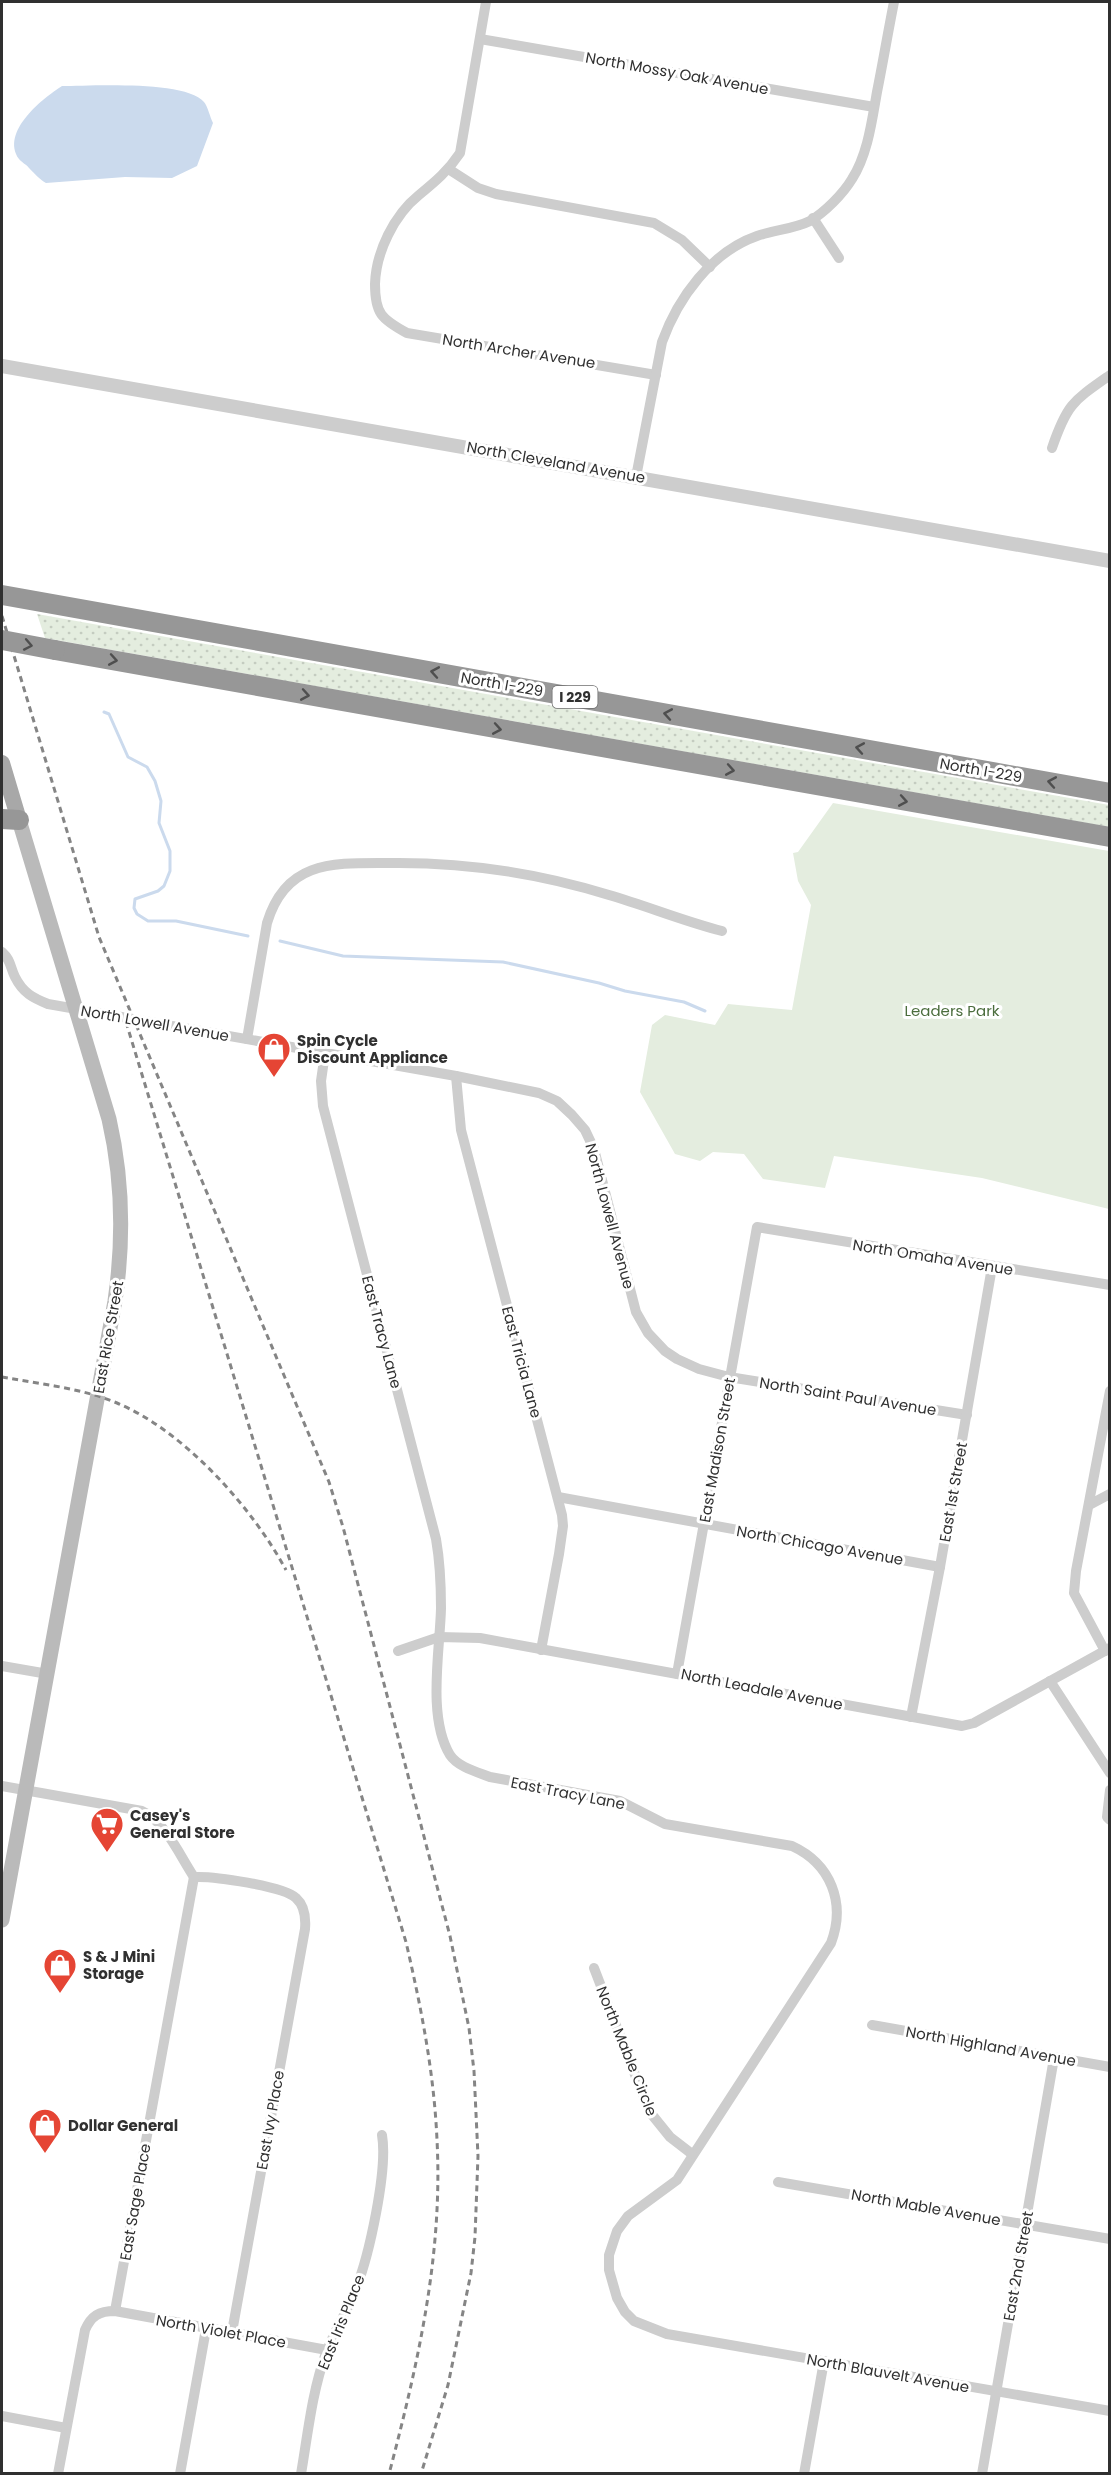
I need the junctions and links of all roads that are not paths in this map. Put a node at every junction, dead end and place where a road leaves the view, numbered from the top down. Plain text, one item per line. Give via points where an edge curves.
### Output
1 (486, 2) edge
2 (894, 2) edge
3 (480, 39) junction
4 (874, 107) junction
5 (450, 170) junction
6 (813, 218) junction
7 (839, 258) dead end
8 (710, 267) junction
9 (2, 366) edge
10 (656, 375) junction
11 (1110, 375) edge
12 (1052, 448) dead end
13 (636, 477) junction
14 (1110, 561) edge
15 (2, 595) edge
16 (2, 640) edge
17 (2, 763) edge
18 (1110, 793) edge
19 (9, 813) edge
20 (1110, 837) edge
21 (722, 931) dead end
22 (2, 952) edge
23 (76, 1009) junction
24 (247, 1039) junction
25 (325, 1053) junction
26 (456, 1076) junction
27 (758, 1227) joint
28 (992, 1267) junction
29 (1110, 1285) edge
30 (729, 1377) junction
31 (1110, 1391) edge
32 (967, 1415) junction
33 (1110, 1494) edge
34 (558, 1497) junction
35 (1089, 1505) junction
36 (704, 1524) junction
37 (940, 1567) junction
38 (439, 1637) junction
39 (1108, 1649) edge
40 (542, 1650) junction
41 (398, 1651) dead end
42 (2, 1666) edge
43 (48, 1674) junction
44 (677, 1674) junction
45 (1050, 1681) junction
46 (911, 1717) junction
47 (1110, 1773) edge
48 (2, 1786) edge
49 (1110, 1790) edge
50 (26, 1791) junction
51 (1110, 1820) edge
52 (194, 1877) junction
53 (2, 1920) edge
54 (594, 1968) dead end
55 (872, 2025) dead end
56 (1054, 2058) junction
57 (1110, 2067) edge
58 (382, 2135) dead end
59 (692, 2154) junction
60 (778, 2182) dead end
61 (1025, 2224) junction
62 (1110, 2239) edge
63 (115, 2311) junction
64 (206, 2329) junction
65 (232, 2332) junction
66 (667, 2334) joint
67 (327, 2350) junction
68 (824, 2361) junction
69 (996, 2391) junction
70 (1110, 2411) edge
71 (2, 2416) edge
72 (66, 2428) junction
73 (58, 2474) edge
74 (180, 2474) edge
75 (301, 2474) edge
76 (804, 2474) edge
77 (982, 2474) edge

1 - 3 street
2 - 4 street
3 - 4 street, North Mossy Oak Avenue
3 - 5 street via 460,153
4 - 6 street via 866,146 852,179
5 - 8 street via 478,188 496,194 654,223 682,240
5 - 10 street, North Archer Avenue via 417,196 391,227 381,247 375,303 385,321 407,333
6 - 7 street
6 - 8 street via 755,236
8 - 10 street via 669,324
9 - 13 street, North Cleveland Avenue
10 - 13 street
11 - 12 street via 1069,407
13 - 14 street, North Cleveland Avenue
18 -> 15 highway, North I-229 / I 229
16 -> 20 highway, bridge
17 - 19 main road, East Rice Street
19 - 23 main road, East Rice Street
21 - 24 street via 609,895 513,872 411,862 322,866 297,877 272,906
22 - 23 street, North Lowell Avenue via 28,996
23 - 24 street, North Lowell Avenue
23 - 43 main road, East Rice Street via 115,1144 122,1227 115,1301
24 - 25 street, North Lowell Avenue
25 - 26 street, North Lowell Avenue
25 - 38 street, East Tracy Lane via 323,1106 436,1539 440,1563
26 - 30 street, North Lowell Avenue via 539,1093 557,1101 572,1115 594,1149 641,1323 677,1359 699,1370
26 - 34 street, East Tricia Lane via 461,1130
27 - 28 street, North Omaha Avenue
27 - 30 street, East Madison Street
28 - 29 street, North Omaha Avenue
28 - 32 street, East 1st Street
30 - 32 street, North Saint Paul Avenue
30 - 36 street, East Madison Street
31 - 35 street
32 - 37 street, East 1st Street
33 - 35 street
34 - 36 street, North Chicago Avenue
34 - 40 street, East Tricia Lane via 563,1526
35 - 39 street via 1074,1593
36 - 37 street, North Chicago Avenue
36 - 44 street, East Madison Street
37 - 46 street, East 1st Street
38 - 40 street, North Leadale Avenue via 480,1638
38 - 41 street, North Leadale Avenue
38 - 59 street, East Tracy Lane via 437,1716 452,1757 469,1769 490,1777 620,1802 665,1824 792,1846 824,1870 832,1885 838,1922 831,1943
39 - 45 street, North Leadale Avenue
40 - 44 street, North Leadale Avenue
42 - 43 street
43 - 50 main road, East Rice Street
44 - 46 street, North Leadale Avenue
45 - 46 street, North Leadale Avenue via 969,1725
45 - 47 street
48 - 50 street
49 - 51 street
50 - 52 street via 148,1814 165,1832
50 - 53 main road, East Rice Street
52 - 63 street, East Sage Place
52 - 65 street, East Ivy Place via 210,1876 279,1890 295,1896 303,1908 304,1929
54 - 59 street, North Mable Circle via 649,2110 670,2137
55 - 56 street, North Highland Avenue
56 - 57 street, North Highland Avenue
56 - 61 street, East 2nd Street
58 - 67 street, East Iris Place via 382,2164 363,2271
59 - 66 street, East Tracy Lane via 677,2180 622,2222 609,2255 611,2281 625,2312 634,2321
60 - 61 street, North Mable Avenue
61 - 62 street, North Mable Avenue
61 - 69 street, East 2nd Street
63 - 64 street, North Violet Place
63 - 72 street via 95,2315 85,2330
64 - 65 street, North Violet Place
64 - 74 street
65 - 67 street, North Violet Place
66 - 68 street, North Blauvelt Avenue
67 - 75 street, East Iris Place
68 - 69 street, North Blauvelt Avenue
68 - 76 street
69 - 70 street, North Blauvelt Avenue
69 - 77 street, East 2nd Street
71 - 72 street
72 - 73 street

